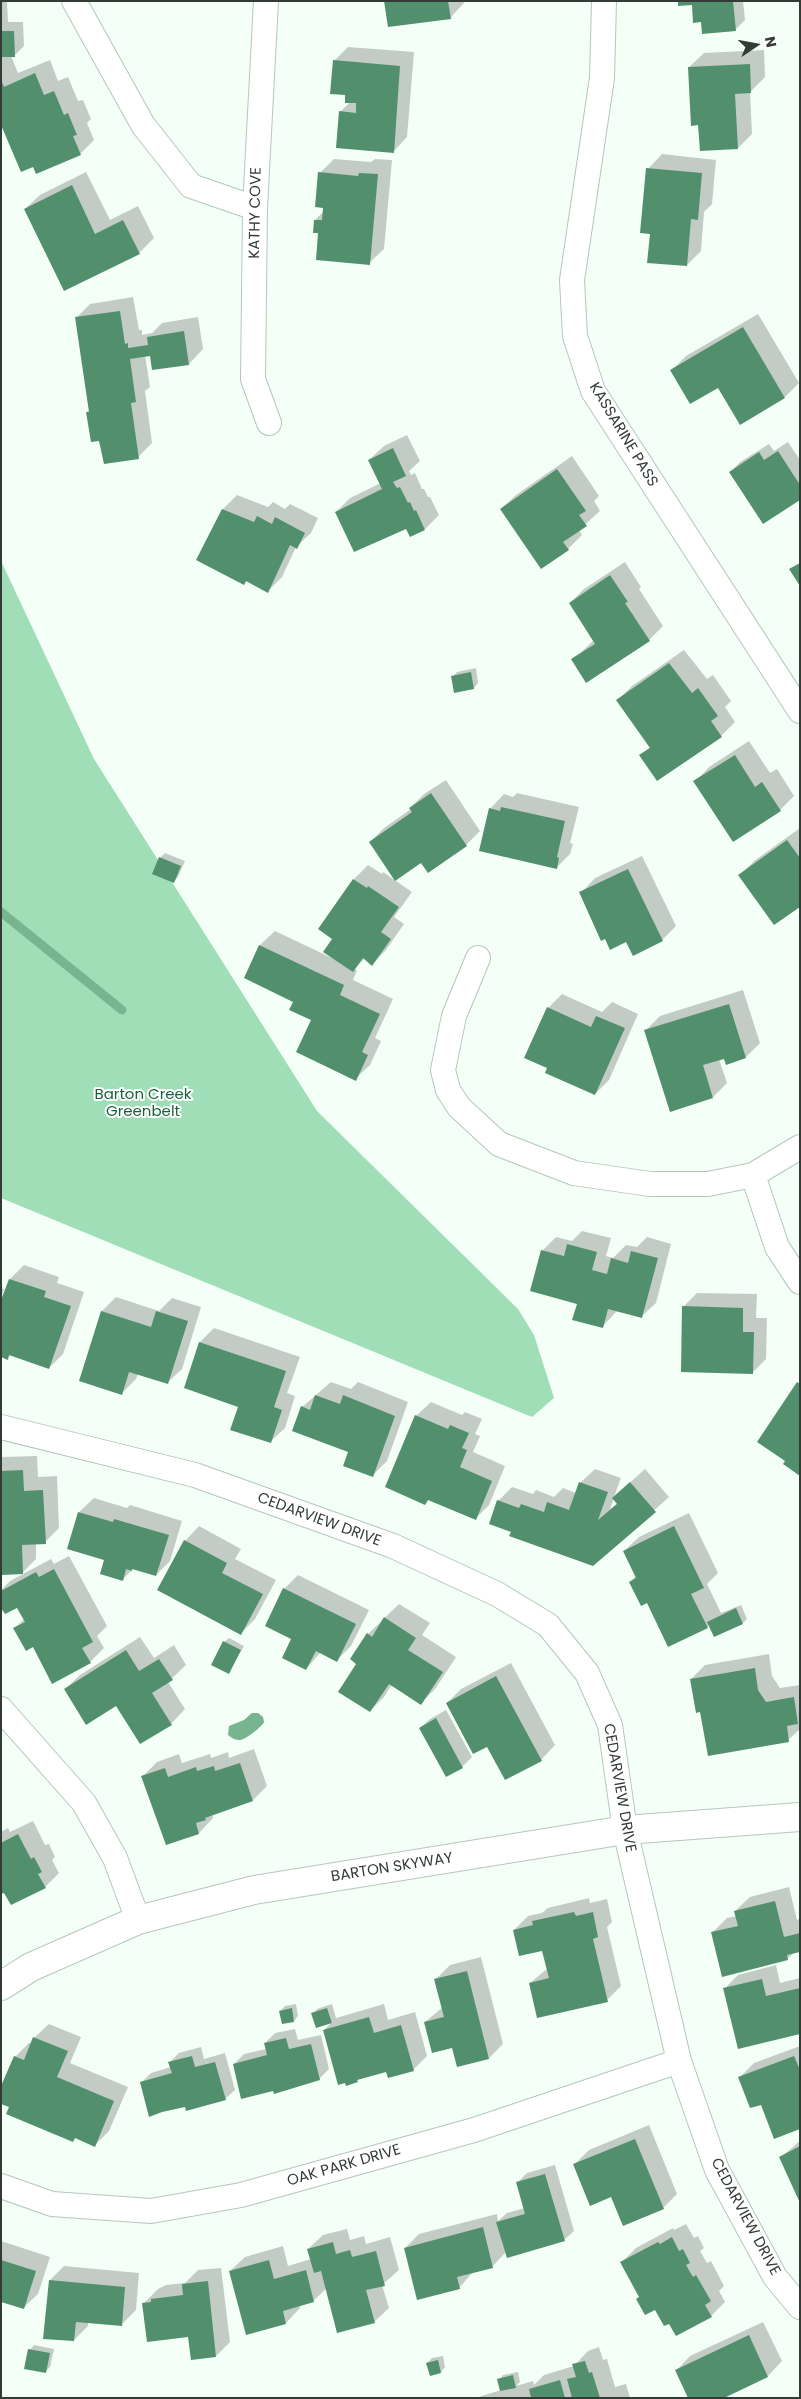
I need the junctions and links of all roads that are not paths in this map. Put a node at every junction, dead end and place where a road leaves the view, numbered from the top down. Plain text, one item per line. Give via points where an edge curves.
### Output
1 (74, 1) edge
2 (266, 1) edge
3 (604, 1) edge
4 (255, 208) junction
5 (269, 423) dead end
6 (799, 707) edge
7 (478, 958) dead end
8 (800, 1147) edge
9 (753, 1175) junction
10 (800, 1282) edge
11 (1, 1427) edge
12 (1, 1709) edge
13 (800, 1817) edge
14 (625, 1830) junction
15 (138, 1920) junction
16 (1, 1986) edge
17 (679, 2061) junction
18 (1, 2186) edge
19 (800, 2307) edge

1 - 4 street via 143,125 190,186
2 - 4 street, KATHY COVE
3 - 6 street, KASSARINE PASS via 602,78 572,280 575,336 593,391
4 - 5 street, KATHY COVE via 253,379
7 - 9 street via 454,1016 443,1070 448,1090 459,1108 499,1144 574,1173 650,1184 708,1184
8 - 9 street
9 - 10 street via 777,1247
11 - 14 street, CEDARVIEW DRIVE via 195,1475 393,1546 497,1594 548,1625 587,1673 610,1725
12 - 15 street via 84,1803 115,1858
13 - 14 street, BARTON SKYWAY
14 - 15 street, BARTON SKYWAY via 254,1890
14 - 17 street, CEDARVIEW DRIVE
15 - 16 street, BARTON SKYWAY via 30,1968
17 - 18 street, OAK PARK DRIVE via 474,2130 241,2195 151,2211 52,2204
17 - 19 street, CEDARVIEW DRIVE via 717,2170 775,2277

